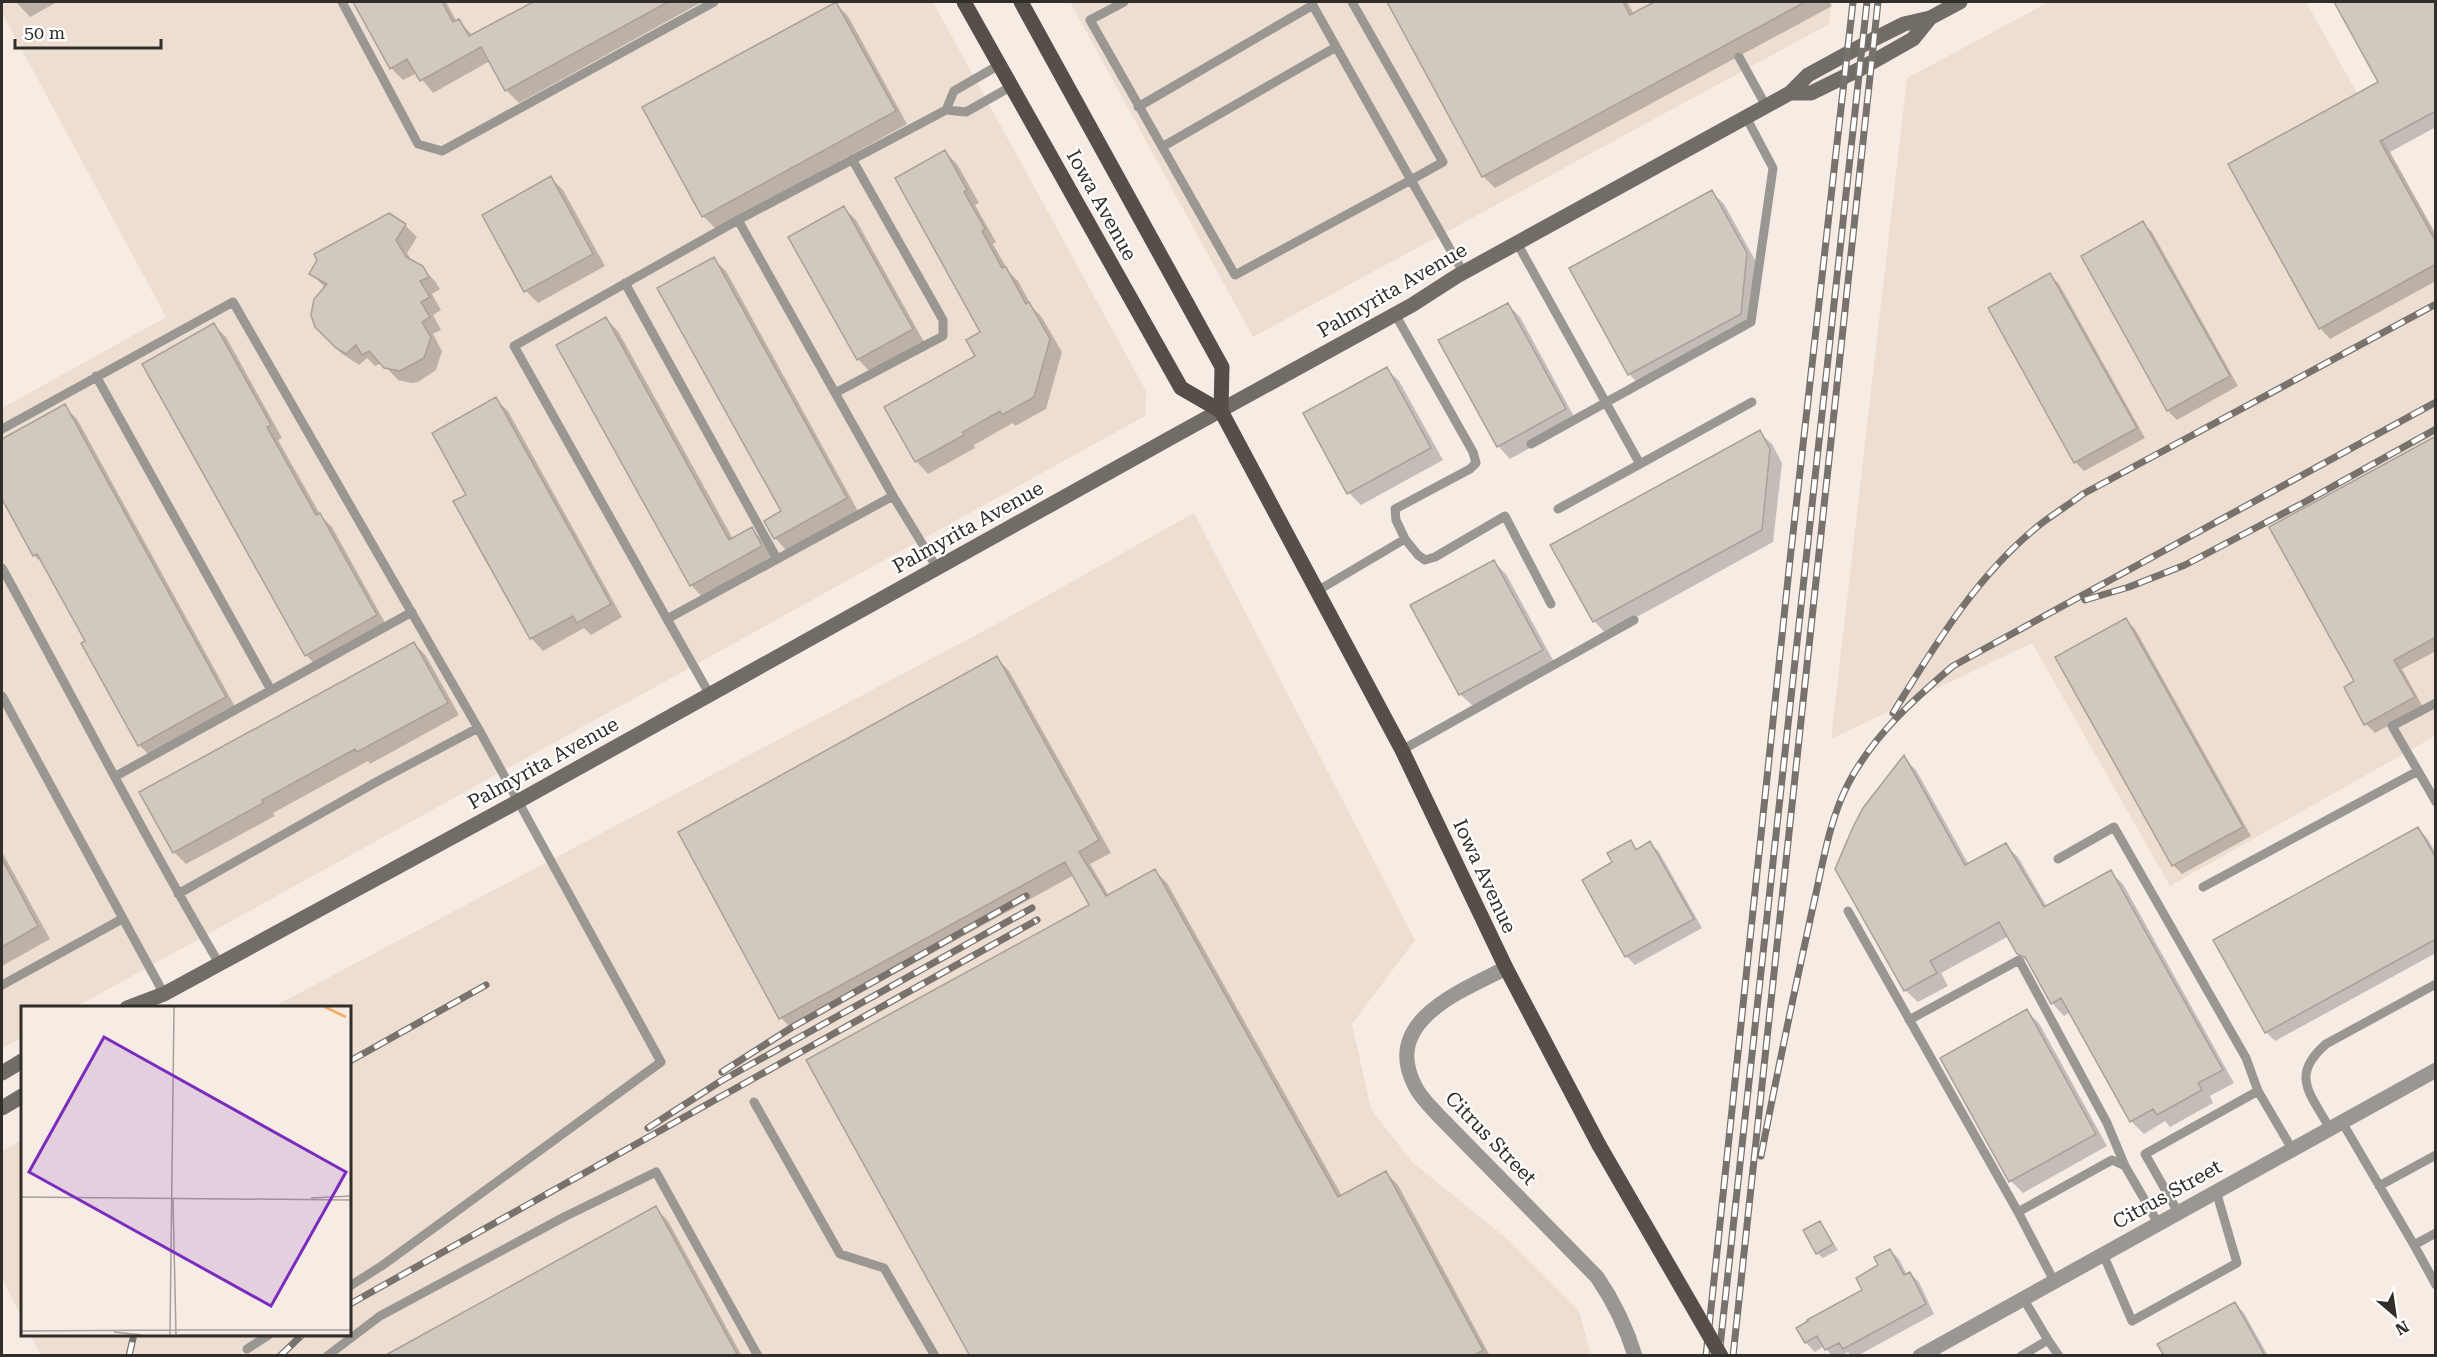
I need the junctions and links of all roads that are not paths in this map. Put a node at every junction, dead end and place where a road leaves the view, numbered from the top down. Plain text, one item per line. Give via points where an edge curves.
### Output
1 (342, 2) edge
2 (714, 2) edge
3 (964, 2) edge
4 (1021, 2) edge
5 (1124, 2) edge
6 (1352, 2) edge
7 (1960, 2) edge
8 (1312, 3) edge
9 (1336, 47) junction
10 (1738, 57) dead end
11 (999, 65) junction
12 (1012, 86) junction
13 (1766, 106) junction
14 (1138, 107) junction
15 (946, 110) junction
16 (1746, 117) junction
17 (1162, 147) junction
18 (852, 159) junction
19 (1411, 180) junction
20 (738, 220) junction
21 (1517, 243) junction
22 (1463, 272) junction
23 (625, 283) junction
24 (1395, 314) junction
25 (96, 376) junction
26 (835, 393) junction
27 (1752, 402) dead end
28 (1606, 403) junction
29 (1221, 411) junction
30 (2, 429) edge
31 (1531, 444) dead end
32 (1640, 464) junction
33 (893, 496) junction
34 (1558, 509) dead end
35 (1405, 539) junction
36 (777, 559) junction
37 (2, 568) edge
38 (936, 568) junction
39 (1317, 591) junction
40 (1551, 604) dead end
41 (412, 612) junction
42 (667, 619) junction
43 (1634, 620) dead end
44 (271, 690) junction
45 (710, 695) junction
46 (2, 696) edge
47 (2436, 703) edge
48 (478, 728) junction
49 (1402, 750) junction
50 (2418, 771) junction
51 (116, 777) junction
52 (517, 802) junction
53 (2436, 802) edge
54 (2058, 859) dead end
55 (2203, 887) dead end
56 (178, 894) junction
57 (1848, 911) dead end
58 (122, 920) junction
59 (220, 964) junction
60 (1506, 968) junction
61 (2436, 984) edge
62 (2, 985) edge
63 (164, 994) junction
64 (132, 1006) edge
65 (154, 1006) edge
66 (1909, 1020) junction
67 (21, 1062) edge
68 (2436, 1070) edge
69 (2, 1073) edge
70 (2258, 1091) junction
71 (21, 1097) edge
72 (754, 1102) dead end
73 (2, 1108) edge
74 (2336, 1125) junction
75 (2292, 1149) junction
76 (2436, 1155) edge
77 (2125, 1166) junction
78 (2379, 1186) junction
79 (2216, 1191) junction
80 (2018, 1212) junction
81 (2178, 1212) junction
82 (2158, 1223) junction
83 (2436, 1233) edge
84 (2414, 1245) junction
85 (2103, 1254) junction
86 (2055, 1281) junction
87 (351, 1285) edge
88 (2436, 1285) edge
89 (2023, 1298) junction
90 (268, 1336) edge
91 (2048, 1340) junction
92 (247, 1349) dead end
93 (327, 1356) edge
94 (758, 1356) edge
95 (935, 1356) edge
96 (1635, 1356) edge
97 (1721, 1356) edge
98 (1920, 1356) edge
99 (2021, 1356) edge
100 (2059, 1356) edge

1 - 2 lane via 418,144 442,151
3 - 11 main road, Iowa Avenue
4 - 29 main road, Iowa Avenue via 1222,367
5 - 14 lane via 1090,20
6 - 19 lane via 1443,162
7 - 13 street, Palmyrita Avenue via 1874,39 1808,75 1790,93
8 - 9 lane
8 - 14 lane
9 - 17 lane
9 - 19 lane
10 - 13 lane
11 - 12 main road, Iowa Avenue
11 - 15 lane via 954,90
12 - 15 lane via 966,112
12 - 29 main road, Iowa Avenue via 1181,388
13 - 16 street, Palmyrita Avenue
14 - 17 lane
15 - 18 lane
16 - 21 street, Palmyrita Avenue
16 - 28 lane via 1773,168 1751,322
17 - 19 lane via 1235,275
18 - 20 lane
18 - 26 lane via 943,320 943,336
19 - 22 lane
20 - 23 lane
20 - 26 lane
21 - 22 street, Palmyrita Avenue
21 - 28 lane
22 - 24 street, Palmyrita Avenue
23 - 36 lane
23 - 42 lane via 514,346
24 - 29 street, Palmyrita Avenue
24 - 35 lane via 1476,463 1395,509
25 - 30 lane
25 - 41 lane via 232,302
25 - 44 lane
26 - 33 lane
27 - 32 lane
28 - 31 lane
28 - 32 lane
29 - 38 street, Palmyrita Avenue
29 - 39 main road, Iowa Avenue
32 - 34 lane
33 - 36 lane
33 - 38 lane
35 - 39 lane
35 - 40 lane via 1425,560 1505,516
36 - 42 lane
37 - 51 lane
38 - 45 street, Palmyrita Avenue
39 - 49 main road, Iowa Avenue
41 - 44 lane
41 - 48 lane
42 - 45 lane
43 - 49 lane
44 - 51 lane
45 - 52 street, Palmyrita Avenue
46 - 58 lane
47 - 50 lane via 2392,726
48 - 52 lane
48 - 56 lane
49 - 60 main road, Iowa Avenue
50 - 53 lane
50 - 55 lane
51 - 56 lane
52 - 59 street, Palmyrita Avenue
52 - 87 lane via 661,1062
54 - 70 lane via 2114,827 2246,1058
56 - 59 lane
57 - 66 lane
58 - 62 lane
58 - 63 lane
59 - 63 street, Palmyrita Avenue
60 - 96 street, Citrus Street via 1431,1008 1412,1034 1406,1058 1409,1071 1421,1095 1438,1115 1597,1277 1617,1309
60 - 97 main road, Iowa Avenue, bridge via 1599,1145
61 - 74 lane via 2326,1044 2313,1055 2304,1076 2306,1085
63 - 64 street, Palmyrita Avenue
63 - 65 street, Palmyrita Avenue
66 - 77 lane via 2019,960 2107,1123
66 - 80 lane
67 - 69 street
68 - 74 street, Citrus Street
70 - 75 lane
70 - 81 lane via 2145,1154
71 - 73 street
72 - 95 lane via 840,1254 884,1268
74 - 75 street, Citrus Street
74 - 78 lane
75 - 79 street, Citrus Street
76 - 78 lane
77 - 80 lane via 2112,1160
77 - 82 lane
78 - 84 lane
79 - 81 street, Citrus Street
79 - 85 lane via 2237,1263 2227,1269 2132,1321
80 - 86 lane
81 - 82 street, Citrus Street
82 - 85 street, Citrus Street
83 - 84 lane
84 - 88 lane
85 - 86 street, Citrus Street
86 - 89 street, Citrus Street
89 - 91 lane
89 - 98 street, Citrus Street
90 - 92 lane
91 - 99 lane
91 - 100 lane
93 - 94 lane via 380,1316 656,1172

